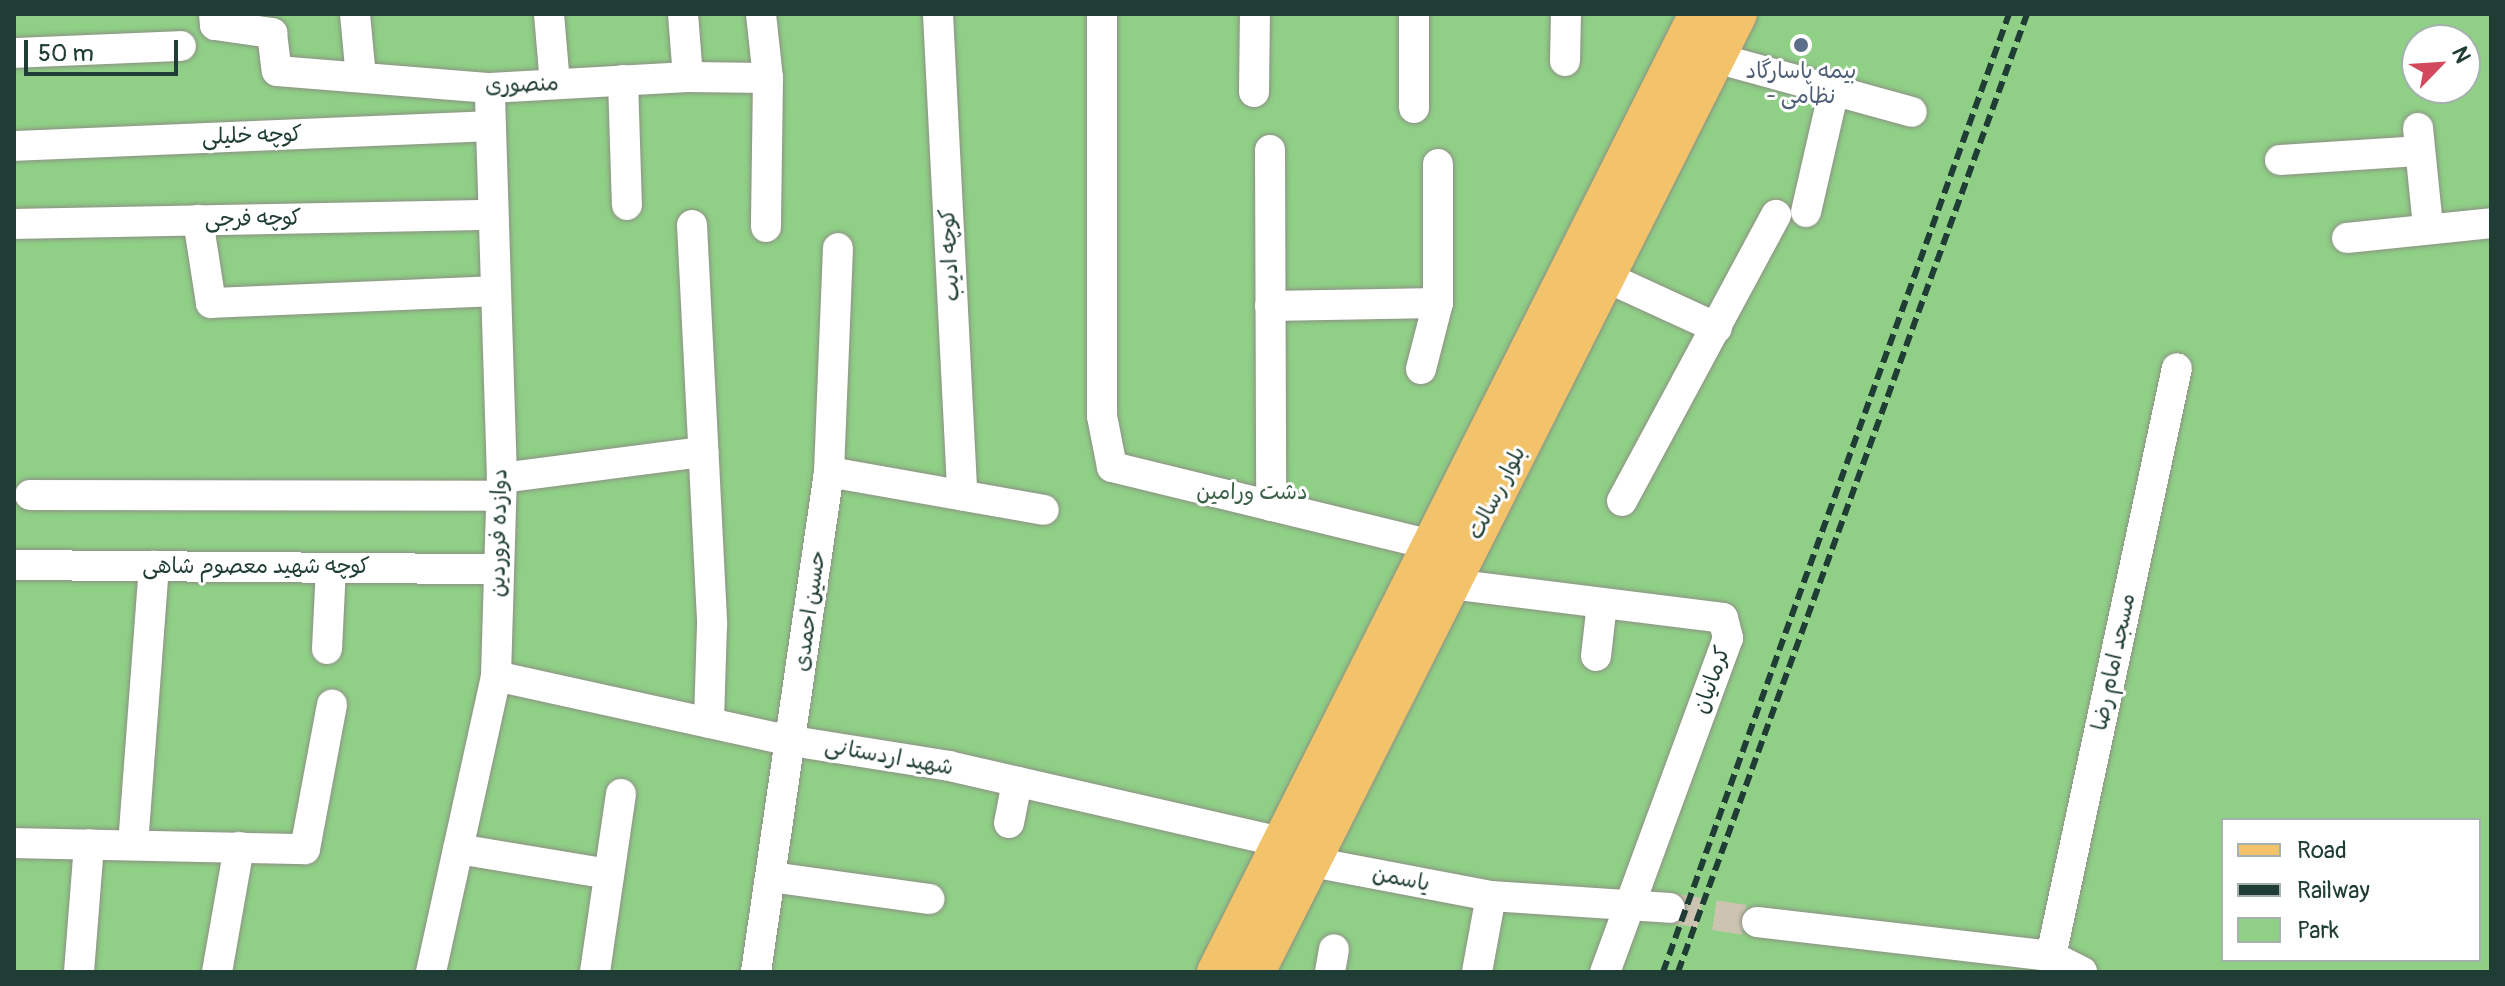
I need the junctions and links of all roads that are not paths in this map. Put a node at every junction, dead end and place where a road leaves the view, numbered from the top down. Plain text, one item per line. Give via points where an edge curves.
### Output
1 (355, 14) edge
2 (549, 14) edge
3 (683, 14) edge
4 (761, 14) edge
5 (938, 14) edge
6 (1102, 14) edge
7 (1255, 14) edge
8 (1414, 14) edge
9 (1566, 14) edge
10 (1698, 14) edge
11 (1738, 14) edge
12 (214, 20) edge
13 (181, 46) dead end
14 (14, 53) edge
15 (1716, 58) junction
16 (1565, 61) dead end
17 (361, 77) junction
18 (688, 77) junction
19 (768, 78) junction
20 (623, 80) junction
21 (555, 84) junction
22 (490, 88) junction
23 (1834, 90) junction
24 (1254, 92) dead end
25 (1414, 108) dead end
26 (1912, 112) dead end
27 (490, 126) junction
28 (1662, 126) junction
29 (14, 146) edge
30 (1270, 150) dead end
31 (2280, 160) dead end
32 (1438, 164) dead end
33 (627, 205) dead end
34 (492, 215) junction
35 (198, 220) junction
36 (2491, 223) edge
37 (14, 224) edge
38 (692, 225) dead end
39 (766, 227) dead end
40 (2428, 227) junction
41 (2347, 238) dead end
42 (838, 248) dead end
43 (1606, 277) junction
44 (495, 291) junction
45 (1438, 303) junction
46 (1270, 306) junction
47 (1717, 328) junction
48 (2177, 368) dead end
49 (1421, 369) dead end
50 (703, 452) junction
51 (829, 472) junction
52 (502, 487) junction
53 (30, 495) dead end
54 (962, 495) junction
55 (1622, 501) dead end
56 (1271, 506) junction
57 (1044, 510) dead end
58 (1431, 545) junction
59 (14, 565) edge
60 (154, 566) junction
61 (331, 568) junction
62 (499, 569) junction
63 (1451, 584) junction
64 (1602, 603) junction
65 (327, 649) dead end
66 (1596, 656) dead end
67 (496, 676) junction
68 (332, 705) dead end
69 (709, 723) junction
70 (792, 741) junction
71 (1017, 782) junction
72 (621, 794) dead end
73 (1009, 823) dead end
74 (14, 843) edge
75 (89, 844) junction
76 (133, 845) junction
77 (239, 847) junction
78 (458, 849) junction
79 (1297, 852) junction
80 (609, 874) junction
81 (771, 877) junction
82 (1491, 896) junction
83 (929, 899) dead end
84 (1626, 907) junction
85 (1670, 908) tunnel mouth
86 (1757, 922) tunnel mouth
87 (2051, 956) junction
88 (1970, 960) edge
89 (79, 972) edge
90 (217, 972) edge
91 (431, 972) edge
92 (595, 972) edge
93 (756, 972) edge
94 (1216, 972) edge
95 (1256, 972) edge
96 (1477, 972) edge
97 (1605, 972) edge
98 (2082, 972) edge

1 - 17 street
2 - 21 street
3 - 18 street
4 - 19 street
5 - 54 street, کوچه ادیب
6 - 56 street via 1102,416 1112,467
7 - 24 street
8 - 25 street
9 - 16 street
10 - 28 main road, بلوار رسالت
11 - 15 main road, بلوار رسالت
12 - 17 street, منصوری via 272,33 277,71
13 - 14 street
15 - 23 street
15 - 28 main road, بلوار رسالت
17 - 22 street, منصوری
18 - 19 street, منصوری
18 - 20 street, منصوری
19 - 39 street
20 - 21 street, منصوری
20 - 33 street
21 - 22 street, منصوری
22 - 27 street, دوازده فروردین
23 - 26 street
23 - 47 street via 1791,214
27 - 29 street, کوچه خلیلی
27 - 34 street, دوازده فروردین
28 - 43 main road, بلوار رسالت
28 - 58 main road, بلوار رسالت
30 - 46 street
31 - 40 street via 2418,139
32 - 45 street
34 - 35 street, کوچه فرجی
34 - 44 street, دوازده فروردین
35 - 37 street, کوچه فرجی
35 - 44 street via 211,303
36 - 40 street
38 - 50 street
40 - 41 street
42 - 51 street, حسین احمدی
43 - 47 street
43 - 63 main road, بلوار رسالت
44 - 52 street, دوازده فروردین
45 - 46 street
45 - 49 street
46 - 56 street
47 - 55 street
48 - 87 street, مسجد امام رضا
50 - 52 street
50 - 69 street via 712,625
51 - 54 street
51 - 70 street, حسین احمدی
52 - 53 street
52 - 62 street, دوازده فروردین
54 - 57 street
56 - 58 street
58 - 79 main road, بلوار رسالت
59 - 60 street, کوچه شهید معصوم شاهی
60 - 61 street, کوچه شهید معصوم شاهی
60 - 76 street
61 - 62 street, کوچه شهید معصوم شاهی
61 - 65 street
62 - 67 street, دوازده فروردین
63 - 64 street, کرمانیان
63 - 79 main road, بلوار رسالت
64 - 66 street
64 - 84 street, کرمانیان via 1723,618 1728,638
67 - 69 street, شهید اردستانی
67 - 78 street, دوازده فروردین
68 - 77 street via 305,849
69 - 70 street, شهید اردستانی
70 - 71 street, شهید اردستانی
70 - 81 street, حسین احمدی
71 - 73 street
71 - 79 street, شهید اردستانی
72 - 80 street
74 - 75 street
75 - 76 street
75 - 89 street
76 - 77 street
77 - 90 street
78 - 80 street
78 - 91 street, دوازده فروردین
79 - 82 street, یاسمن
79 - 94 main road, بلوار رسالت
79 - 95 main road, بلوار رسالت
80 - 92 street
81 - 83 street
81 - 93 street, حسین احمدی
82 - 84 street, یاسمن
82 - 96 street
84 - 85 street, یاسمن
84 - 97 street
86 - 88 street
87 - 88 street
87 - 98 street

